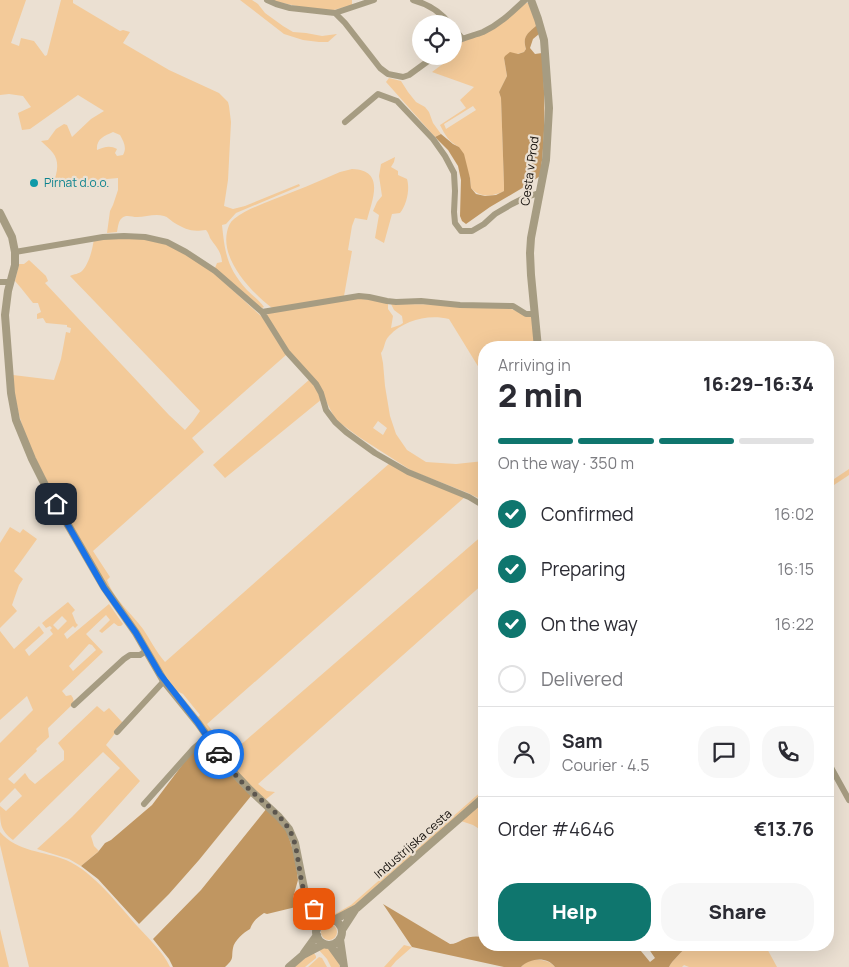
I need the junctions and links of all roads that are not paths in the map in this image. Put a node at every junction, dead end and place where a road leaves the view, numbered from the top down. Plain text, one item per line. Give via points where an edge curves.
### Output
1 (267, 0) edge
2 (374, 0) edge
3 (413, 0) edge
4 (524, 0) edge
5 (531, 0) edge
6 (335, 13) junction
7 (441, 15) edge
8 (462, 38) edge
9 (423, 65) edge
10 (345, 122) dead end
11 (539, 193) junction
12 (0, 213) edge
13 (16, 252) junction
14 (0, 282) edge
15 (11, 282) junction
16 (262, 312) junction
17 (535, 314) junction
18 (537, 341) edge
19 (478, 502) edge
20 (146, 651) junction
21 (164, 681) junction
22 (74, 706) dead end
23 (117, 732) dead end
24 (208, 737) junction
25 (834, 773) edge
26 (849, 800) edge
27 (478, 802) edge
28 (144, 804) dead end
29 (310, 906) junction
30 (356, 908) junction
31 (330, 920) junction
32 (342, 930) junction
33 (317, 932) junction
34 (340, 939) junction
35 (327, 944) junction
36 (303, 955) junction
37 (343, 965) edge
38 (289, 967) edge

1 - 6 street via 290,8
2 - 6 street
3 - 7 street via 426,4
4 - 8 street via 493,26
5 - 11 street, Cesta v Prod via 544,40 549,108 546,160
6 - 9 street via 388,74 409,76
10 - 11 street via 378,94 397,101 433,139 454,174 455,223 461,231 472,231 512,204
11 - 17 street, Cesta v Prod via 530,254
12 - 13 street
13 - 15 street
13 - 16 street via 104,237 145,237 167,242 215,271
14 - 15 street
15 - 20 street via 6,324 16,420 52,496 104,588
16 - 17 street via 359,296 396,302 513,306 526,314
16 - 19 street via 287,352 316,384 326,410 346,432 408,472
17 - 18 street, Cesta v Prod
20 - 21 street
20 - 22 street via 124,659
21 - 23 street
21 - 24 street
24 - 28 street via 194,748
24 - 29 street via 243,783 289,829
25 - 26 street
27 - 30 street, Industrijska cesta
29 - 31 street
29 - 33 street
30 - 31 street, Industrijska cesta
30 - 32 street, Industrijska cesta
31 - 32 street via 339,924
31 - 33 street via 320,924
32 - 34 street
33 - 35 street via 319,940
33 - 36 street
34 - 35 street via 334,944
34 - 37 street
35 - 36 street
35 - 37 street
36 - 38 street

